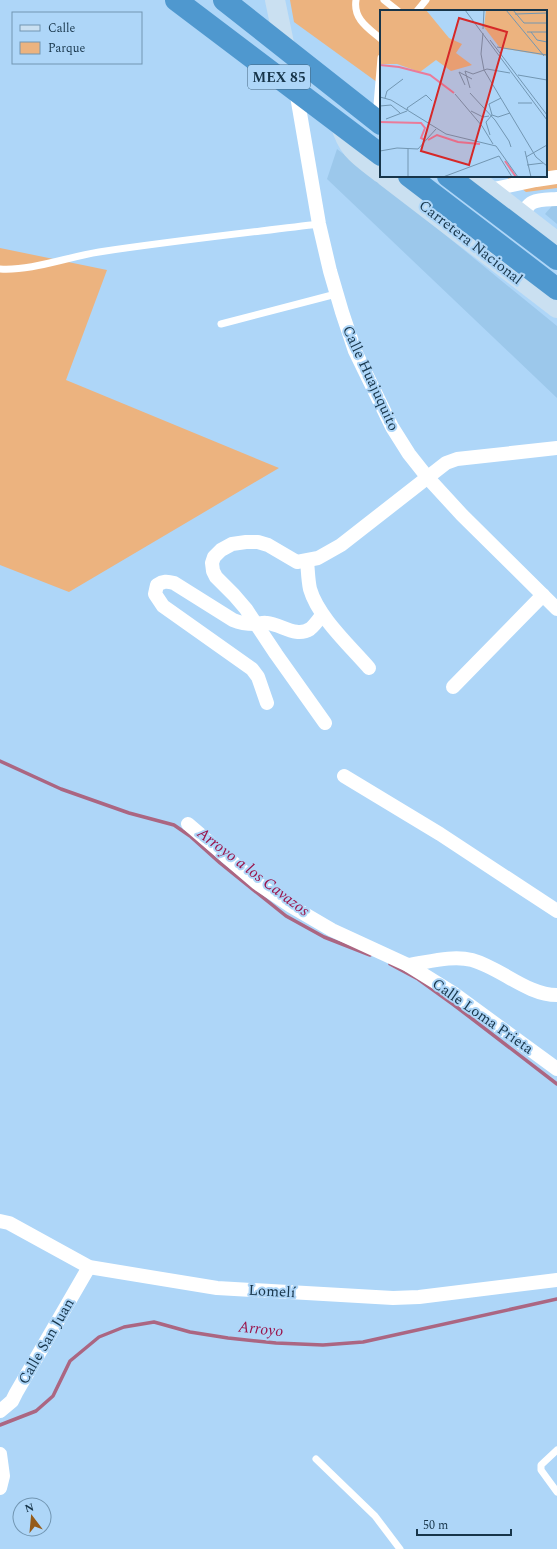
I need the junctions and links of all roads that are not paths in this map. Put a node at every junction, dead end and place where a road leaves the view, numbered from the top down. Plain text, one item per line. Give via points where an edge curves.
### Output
1 (176, 0) edge
2 (224, 0) edge
3 (275, 0) edge
4 (356, 0) edge
5 (384, 0) edge
6 (426, 0) edge
7 (397, 10) edge
8 (418, 10) edge
9 (380, 38) edge
10 (284, 48) junction
11 (380, 79) edge
12 (296, 90) junction
13 (378, 122) edge
14 (340, 123) junction
15 (380, 154) edge
16 (380, 172) edge
17 (386, 177) edge
18 (410, 177) edge
19 (449, 177) edge
20 (473, 177) edge
21 (557, 177) edge
22 (489, 190) junction
23 (557, 199) edge
24 (525, 218) junction
25 (320, 224) junction
26 (557, 242) edge
27 (557, 259) edge
28 (0, 269) edge
29 (557, 289) edge
30 (336, 294) junction
31 (557, 308) edge
32 (221, 324) dead end
33 (557, 448) edge
34 (428, 478) junction
35 (307, 561) junction
36 (543, 595) junction
37 (557, 609) edge
38 (322, 615) junction
39 (256, 624) junction
40 (369, 668) dead end
41 (453, 687) dead end
42 (267, 703) dead end
43 (325, 723) dead end
44 (344, 776) dead end
45 (188, 824) dead end
46 (557, 911) edge
47 (408, 965) junction
48 (557, 995) edge
49 (557, 1069) edge
50 (0, 1221) edge
51 (89, 1267) junction
52 (557, 1280) edge
53 (0, 1412) edge
54 (557, 1450) edge
55 (0, 1454) edge
56 (316, 1459) dead end
57 (0, 1488) edge
58 (557, 1492) edge
59 (400, 1549) edge

1 - 12 highway, MEX 85
2 - 10 highway, MEX 85
3 - 10 main road
4 - 9 lane via 357,17
5 - 7 lane
6 - 8 lane
10 - 13 highway, MEX 85
11 - 13 lane
12 - 14 highway, MEX 85
12 - 25 street, Calle Huajuquito
14 - 15 highway, MEX 85
14 - 16 main road via 348,145
17 - 31 main road, Carretera Nacional
18 - 29 highway, Carretera Nacional
19 - 27 highway
20 - 22 main road
21 - 22 street
22 - 24 main road
23 - 24 street via 537,200 529,204 525,210
24 - 26 main road
25 - 28 lane via 144,245 82,255 22,269
25 - 30 street, Calle Huajuquito
30 - 32 lane
30 - 34 street, Calle Huajuquito via 356,351 376,396 409,454
33 - 34 street via 457,459 446,463
34 - 35 street via 341,545
34 - 36 street, Calle Huajuquito
35 - 38 street via 310,588
35 - 39 street via 297,562 258,542 232,544 214,557 212,563 216,577 246,609
36 - 37 street, Calle Huajuquito
36 - 41 street
38 - 39 street via 310,629 302,632 266,622
38 - 40 street
39 - 42 street via 233,620 174,583 161,582 155,589 155,594 163,606 252,669
39 - 43 street
44 - 46 street via 440,834
45 - 47 street, Calle Loma Prieta via 258,883 292,906 332,930
47 - 48 street, Calle Loma Prieta via 453,959 470,960 486,965 536,991
47 - 49 street, Calle Loma Prieta via 454,993
50 - 51 street, Lomelí via 9,1223
51 - 52 street, Lomelí via 217,1288 393,1298
51 - 53 street, Calle San Juan via 14,1397
54 - 58 lane via 542,1465 541,1470
55 - 57 street via 3,1476
56 - 59 lane via 375,1516

